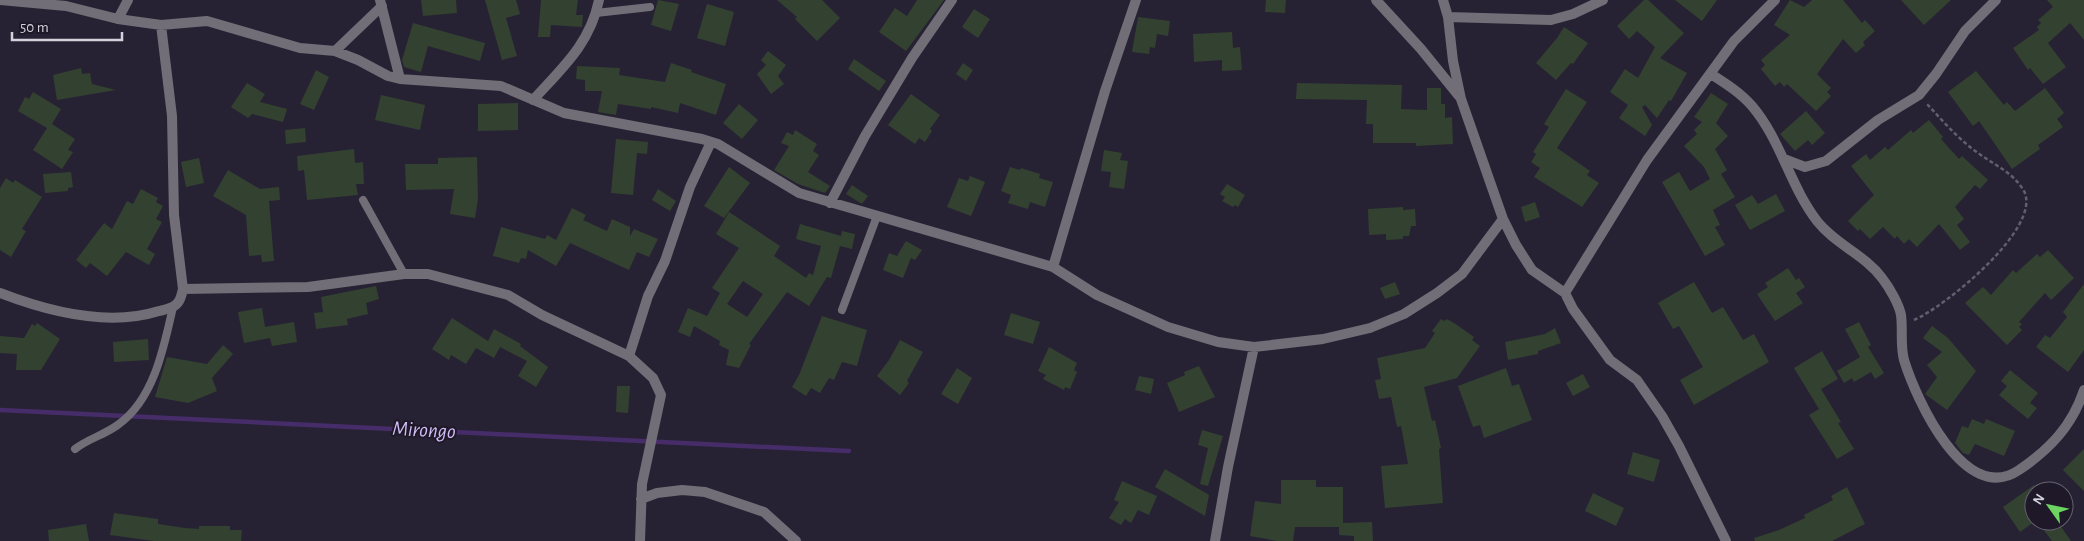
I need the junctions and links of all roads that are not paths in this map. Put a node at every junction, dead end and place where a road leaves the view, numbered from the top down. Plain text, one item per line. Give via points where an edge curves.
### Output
1 (0, 0) edge
2 (128, 0) edge
3 (599, 0) edge
4 (952, 0) edge
5 (1136, 0) edge
6 (1376, 0) edge
7 (1443, 0) edge
8 (1603, 0) edge
9 (1775, 0) edge
10 (1996, 0) edge
11 (381, 3) edge
12 (650, 7) dead end
13 (596, 13) junction
14 (1448, 17) junction
15 (118, 19) junction
16 (161, 25) junction
17 (335, 51) junction
18 (1711, 74) junction
19 (400, 79) junction
20 (1461, 99) junction
21 (533, 100) junction
22 (711, 142) junction
23 (1784, 158) junction
24 (363, 200) dead end
25 (830, 203) junction
26 (877, 216) junction
27 (1503, 219) junction
28 (1053, 267) junction
29 (404, 274) junction
30 (183, 290) junction
31 (0, 293) edge
32 (1565, 293) junction
33 (173, 307) junction
34 (842, 310) dead end
35 (1254, 347) junction
36 (629, 356) junction
37 (2084, 390) edge
38 (75, 449) dead end
39 (640, 499) junction
40 (640, 541) edge
41 (796, 541) edge
42 (1215, 541) edge
43 (1726, 541) edge

1 - 15 street via 66,6
2 - 15 street
3 - 13 street
4 - 25 street via 907,65
5 - 28 street via 1105,91
6 - 20 street
7 - 14 street
8 - 14 street via 1551,20
9 - 18 street via 1734,41
10 - 23 street via 1964,31 1919,95 1878,120 1826,161 1806,167
11 - 17 street
11 - 19 street
12 - 13 lane
13 - 21 street via 590,32 579,49
14 - 20 street
15 - 16 street
16 - 17 street via 207,21 300,48
16 - 30 street via 172,116 174,215
17 - 19 street
18 - 23 street via 1752,105
18 - 32 street via 1647,160
19 - 21 street via 486,84 513,90
20 - 27 street
21 - 22 street via 564,113
22 - 25 street via 799,193
22 - 36 street via 648,296
23 - 37 street via 1794,184 1817,221 1882,278 1901,315 1904,359 1935,428 1955,458 1977,472 1999,478 2010,476 2046,452 2063,432
24 - 29 lane
25 - 26 street
26 - 28 street
26 - 34 lane
27 - 32 street via 1532,270
27 - 35 street via 1462,274 1404,314 1370,328 1323,339
28 - 35 street via 1097,295 1168,327 1218,342
29 - 30 street via 308,287
29 - 36 street via 428,274 508,295 542,315
30 - 33 street
31 - 33 street via 50,309 119,318
32 - 43 street via 1610,360 1637,380 1662,416
33 - 38 lane via 145,396 119,424
35 - 42 street
36 - 39 street via 653,378 661,395
39 - 40 street
39 - 41 street via 682,490 704,492 764,512

